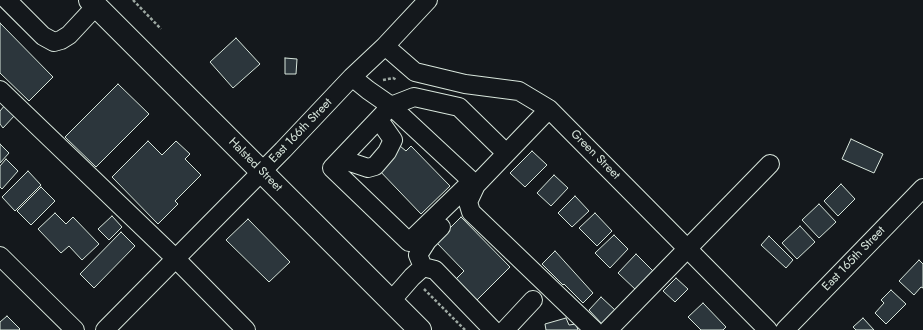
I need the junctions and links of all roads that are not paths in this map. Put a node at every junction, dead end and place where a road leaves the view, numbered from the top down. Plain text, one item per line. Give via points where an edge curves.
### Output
1 (7, 0) edge
2 (428, 0) edge
3 (93, 3) edge
4 (385, 46) junction
5 (352, 77) junction
6 (0, 90) edge
7 (391, 106) junction
8 (549, 108) junction
9 (379, 120) junction
10 (506, 153) junction
11 (341, 159) junction
12 (770, 164) dead end
13 (261, 172) junction
14 (474, 183) junction
15 (923, 188) edge
16 (468, 202) junction
17 (687, 248) junction
18 (0, 256) edge
19 (175, 258) junction
20 (423, 267) junction
21 (533, 300) dead end
22 (391, 301) junction
23 (75, 330) edge
24 (104, 330) edge
25 (246, 330) edge
26 (420, 330) edge
27 (493, 330) edge
28 (505, 330) edge
29 (594, 330) edge
30 (608, 330) edge
31 (768, 330) edge
32 (785, 330) edge

1 - 3 street via 43,36 54,42 69,35
2 - 4 street, East 166th Street
3 - 13 main road, Halsted Street
4 - 5 street, East 166th Street
4 - 8 street, Green Street via 415,72 465,84 518,91
5 - 7 street
5 - 13 street, East 166th Street
6 - 19 street
7 - 9 street
7 - 10 street via 414,97 459,107
7 - 14 street
8 - 10 street
8 - 17 street, Green Street
9 - 11 street
9 - 11 street via 393,140 388,152 375,166 368,168
10 - 14 street
11 - 14 street via 332,168 410,242
12 - 17 street
13 - 19 street, East 166th Street
13 - 22 main road, Halsted Street
14 - 16 street
15 - 32 street, East 165th Street
16 - 20 street via 424,246 418,255
16 - 29 street via 471,212
17 - 30 street
17 - 31 street, Green Street
18 - 23 street
19 - 24 street, East 166th Street
19 - 25 street
20 - 22 street
20 - 27 street via 435,270
21 - 28 street
22 - 26 main road, Halsted Street

